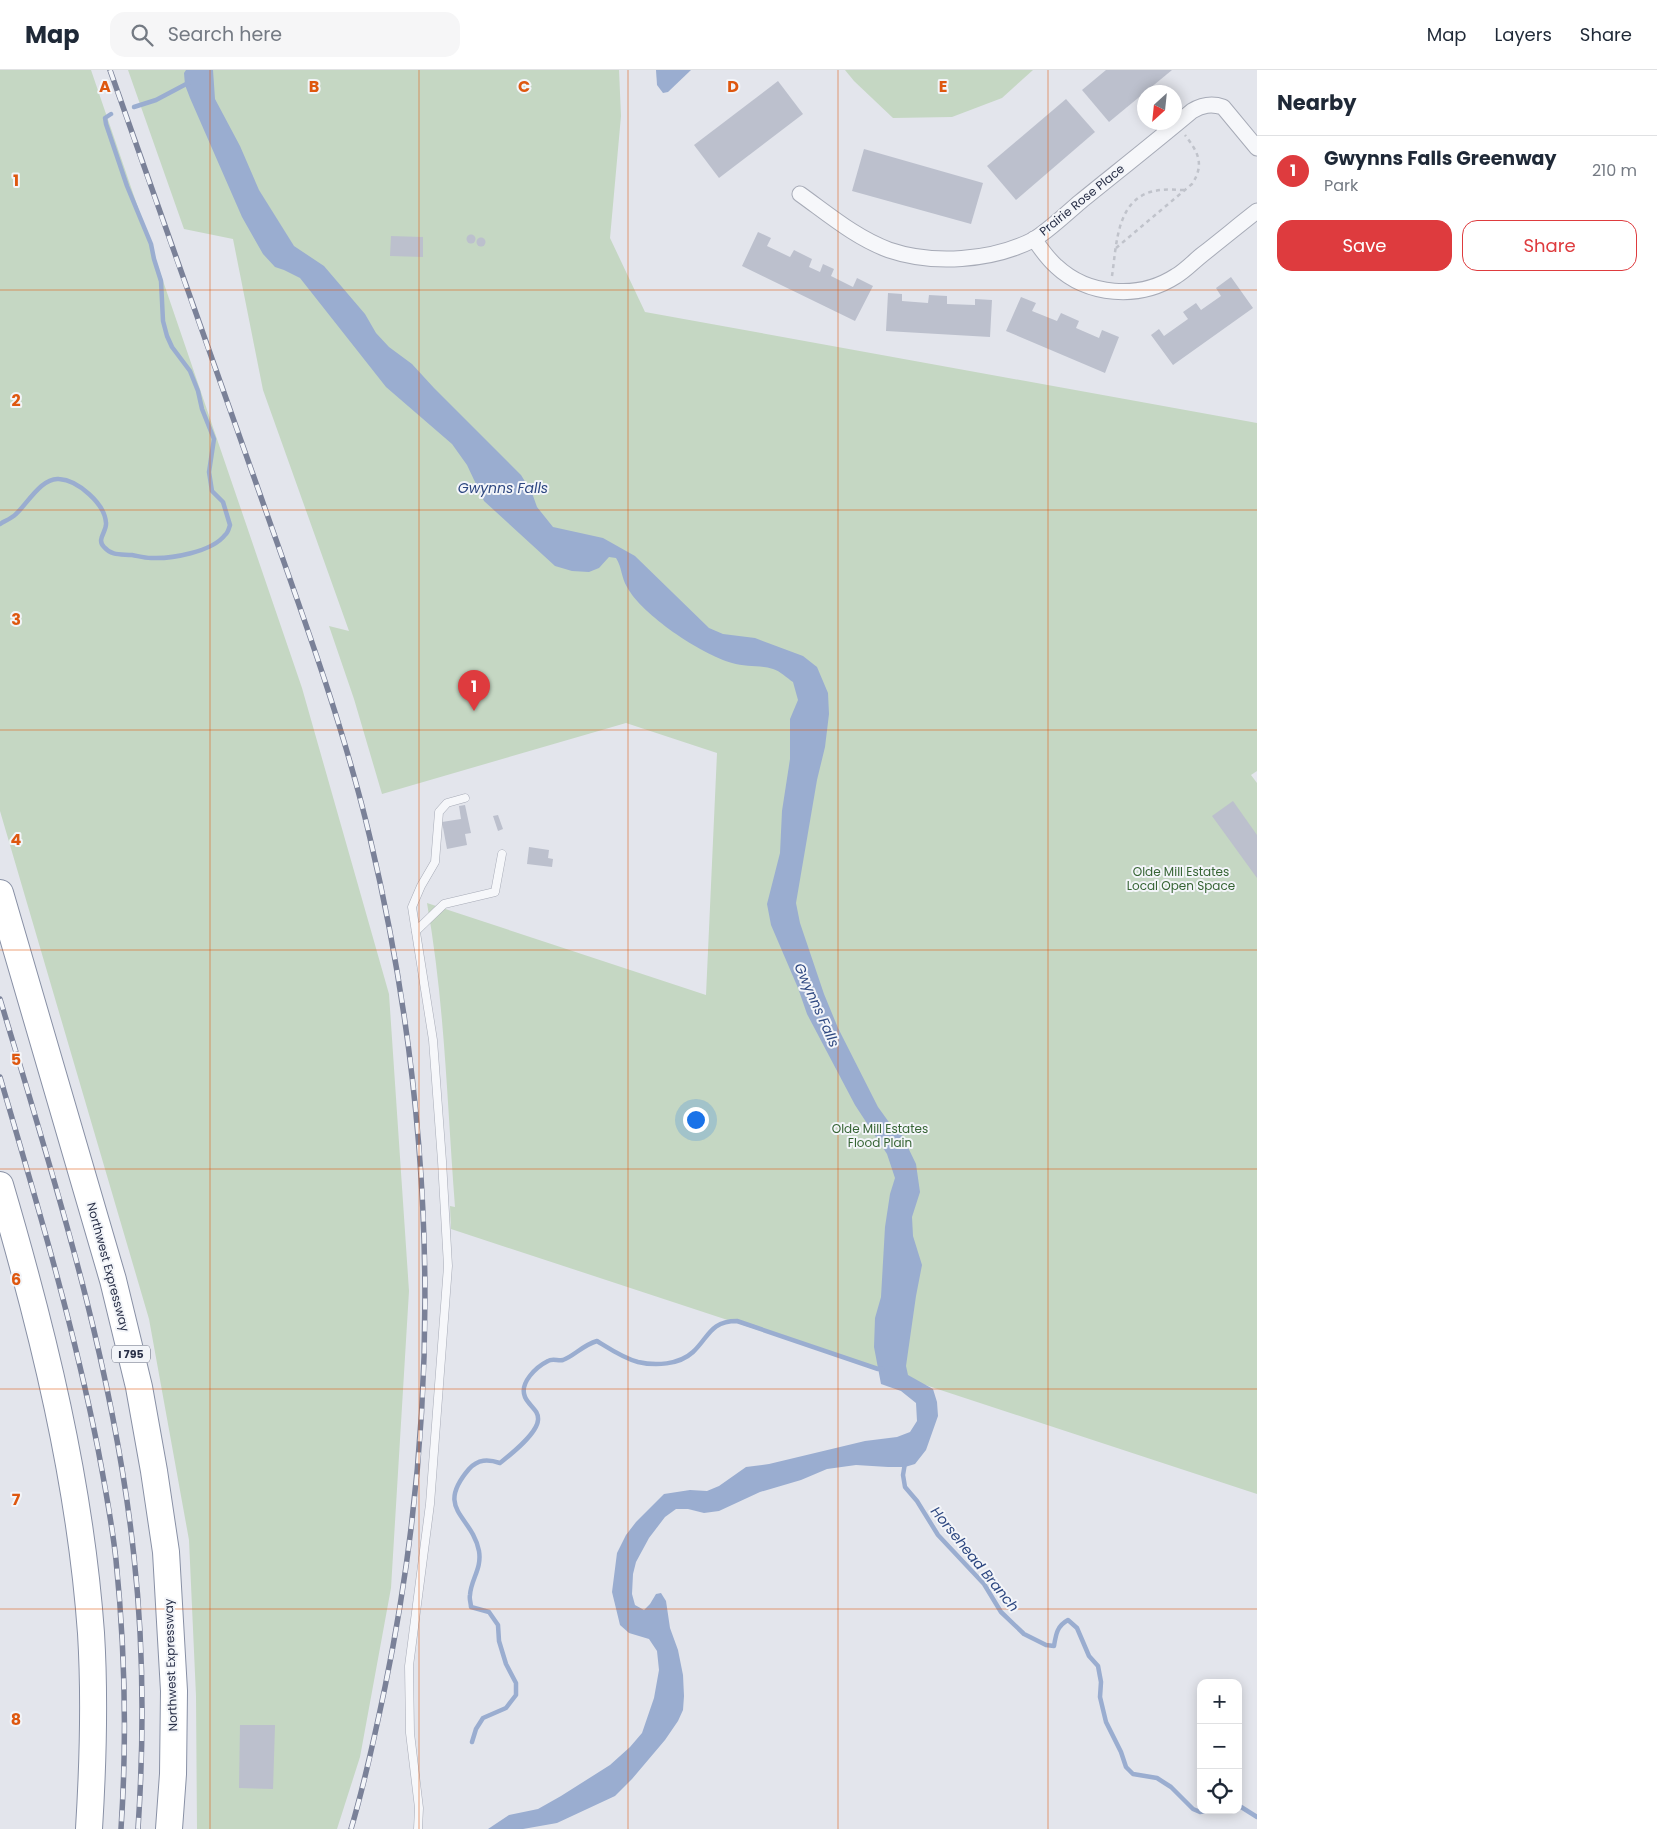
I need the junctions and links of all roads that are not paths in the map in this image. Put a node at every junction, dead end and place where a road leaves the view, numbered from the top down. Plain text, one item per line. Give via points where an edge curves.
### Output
1 (1257, 148) edge
2 (800, 194) dead end
3 (1257, 211) edge
4 (1034, 239) junction
5 (465, 798) dead end
6 (502, 854) dead end
7 (0, 893) edge
8 (416, 931) junction
9 (0, 1185) edge
10 (89, 1829) edge
11 (169, 1829) edge
12 (418, 1829) edge

1 - 4 street, Prairie Rose Place via 1223,107 1208,104 1199,107
2 - 4 street, Prairie Rose Place via 866,240 911,256 958,259 984,255
3 - 4 street via 1176,276 1138,291 1110,291 1086,285 1057,268
5 - 8 lane via 447,803 439,812 435,862 412,907
6 - 8 lane via 495,892 444,904
7 - 11 highway, Northwest Expressway / I 795 via 113,1280 139,1387 166,1552 174,1691
8 - 12 lane via 433,1040 448,1266 430,1504 409,1666 410,1733 419,1808
9 - 10 highway via 36,1315 73,1483 90,1633 92,1773

